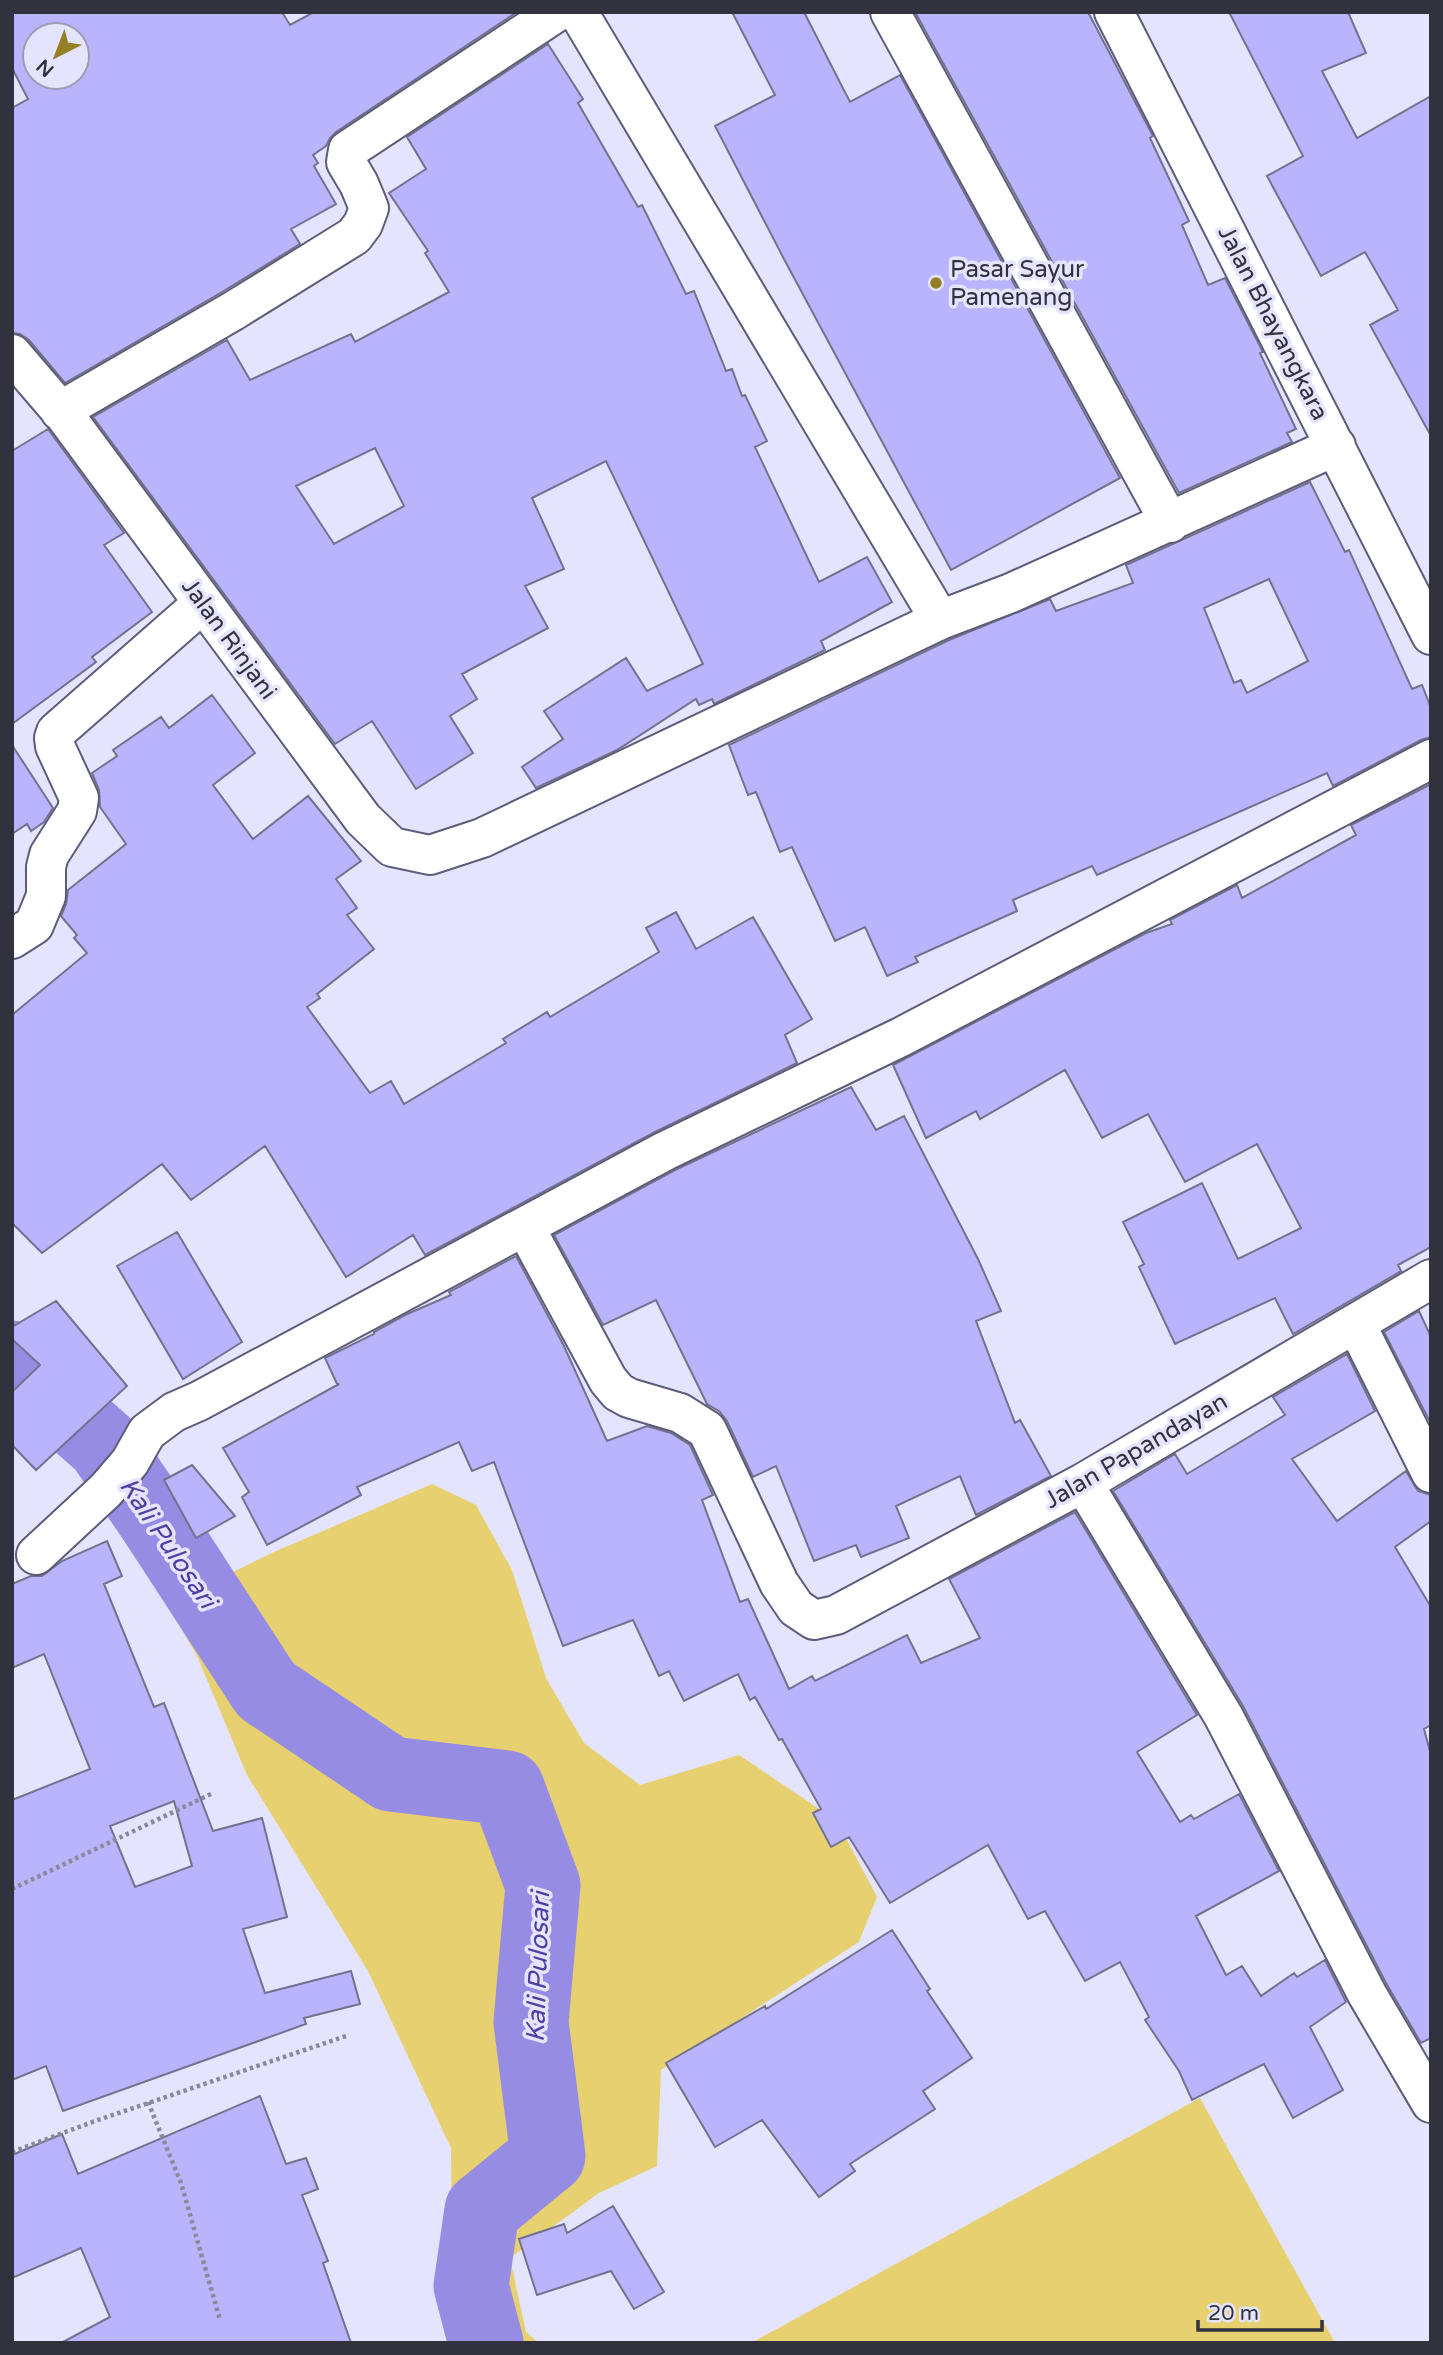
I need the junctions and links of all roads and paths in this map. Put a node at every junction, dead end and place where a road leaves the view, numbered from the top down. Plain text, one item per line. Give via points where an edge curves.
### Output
1 (557, 12) edge
2 (578, 12) edge
3 (890, 12) edge
4 (1114, 12) edge
5 (12, 354) edge
6 (61, 411) junction
7 (1336, 446) junction
8 (1170, 523) junction
9 (203, 603) junction
10 (940, 620) junction
11 (1431, 635) edge
12 (1431, 760) edge
13 (12, 939) edge
14 (525, 1227) junction
15 (1431, 1279) edge
16 (1356, 1324) junction
17 (1431, 1473) edge
18 (1083, 1483) junction
19 (36, 1555) dead end
20 (211, 1794) dead end
21 (12, 1889) edge
22 (346, 2036) dead end
23 (148, 2102) junction
24 (1431, 2103) edge
25 (12, 2152) edge
26 (220, 2320) dead end

1 - 6 street via 348,150 345,162 369,208 354,236
2 - 10 street
3 - 8 street
4 - 7 street, Jalan Bhayangkara
5 - 6 street, Jalan Rinjani
6 - 9 street, Jalan Rinjani
7 - 8 street, Jalan Rinjani
7 - 11 street, Jalan Bhayangkara
8 - 10 street, Jalan Rinjani
9 - 10 street, Jalan Rinjani via 363,820 392,847 430,855 482,838
9 - 13 street via 56,732 55,746 79,798 50,855 46,896 34,925
12 - 14 street
14 - 18 street, Jalan Papandayan via 618,1392 680,1413 707,1430 779,1583 796,1608 814,1620 836,1615
14 - 19 street via 174,1412 147,1432 118,1476
15 - 16 street, Jalan Papandayan
16 - 17 street
16 - 18 street, Jalan Papandayan
18 - 24 street via 1224,1717 1367,1994
20 - 21 path
22 - 23 path
23 - 25 path
23 - 26 path via 181,2183

